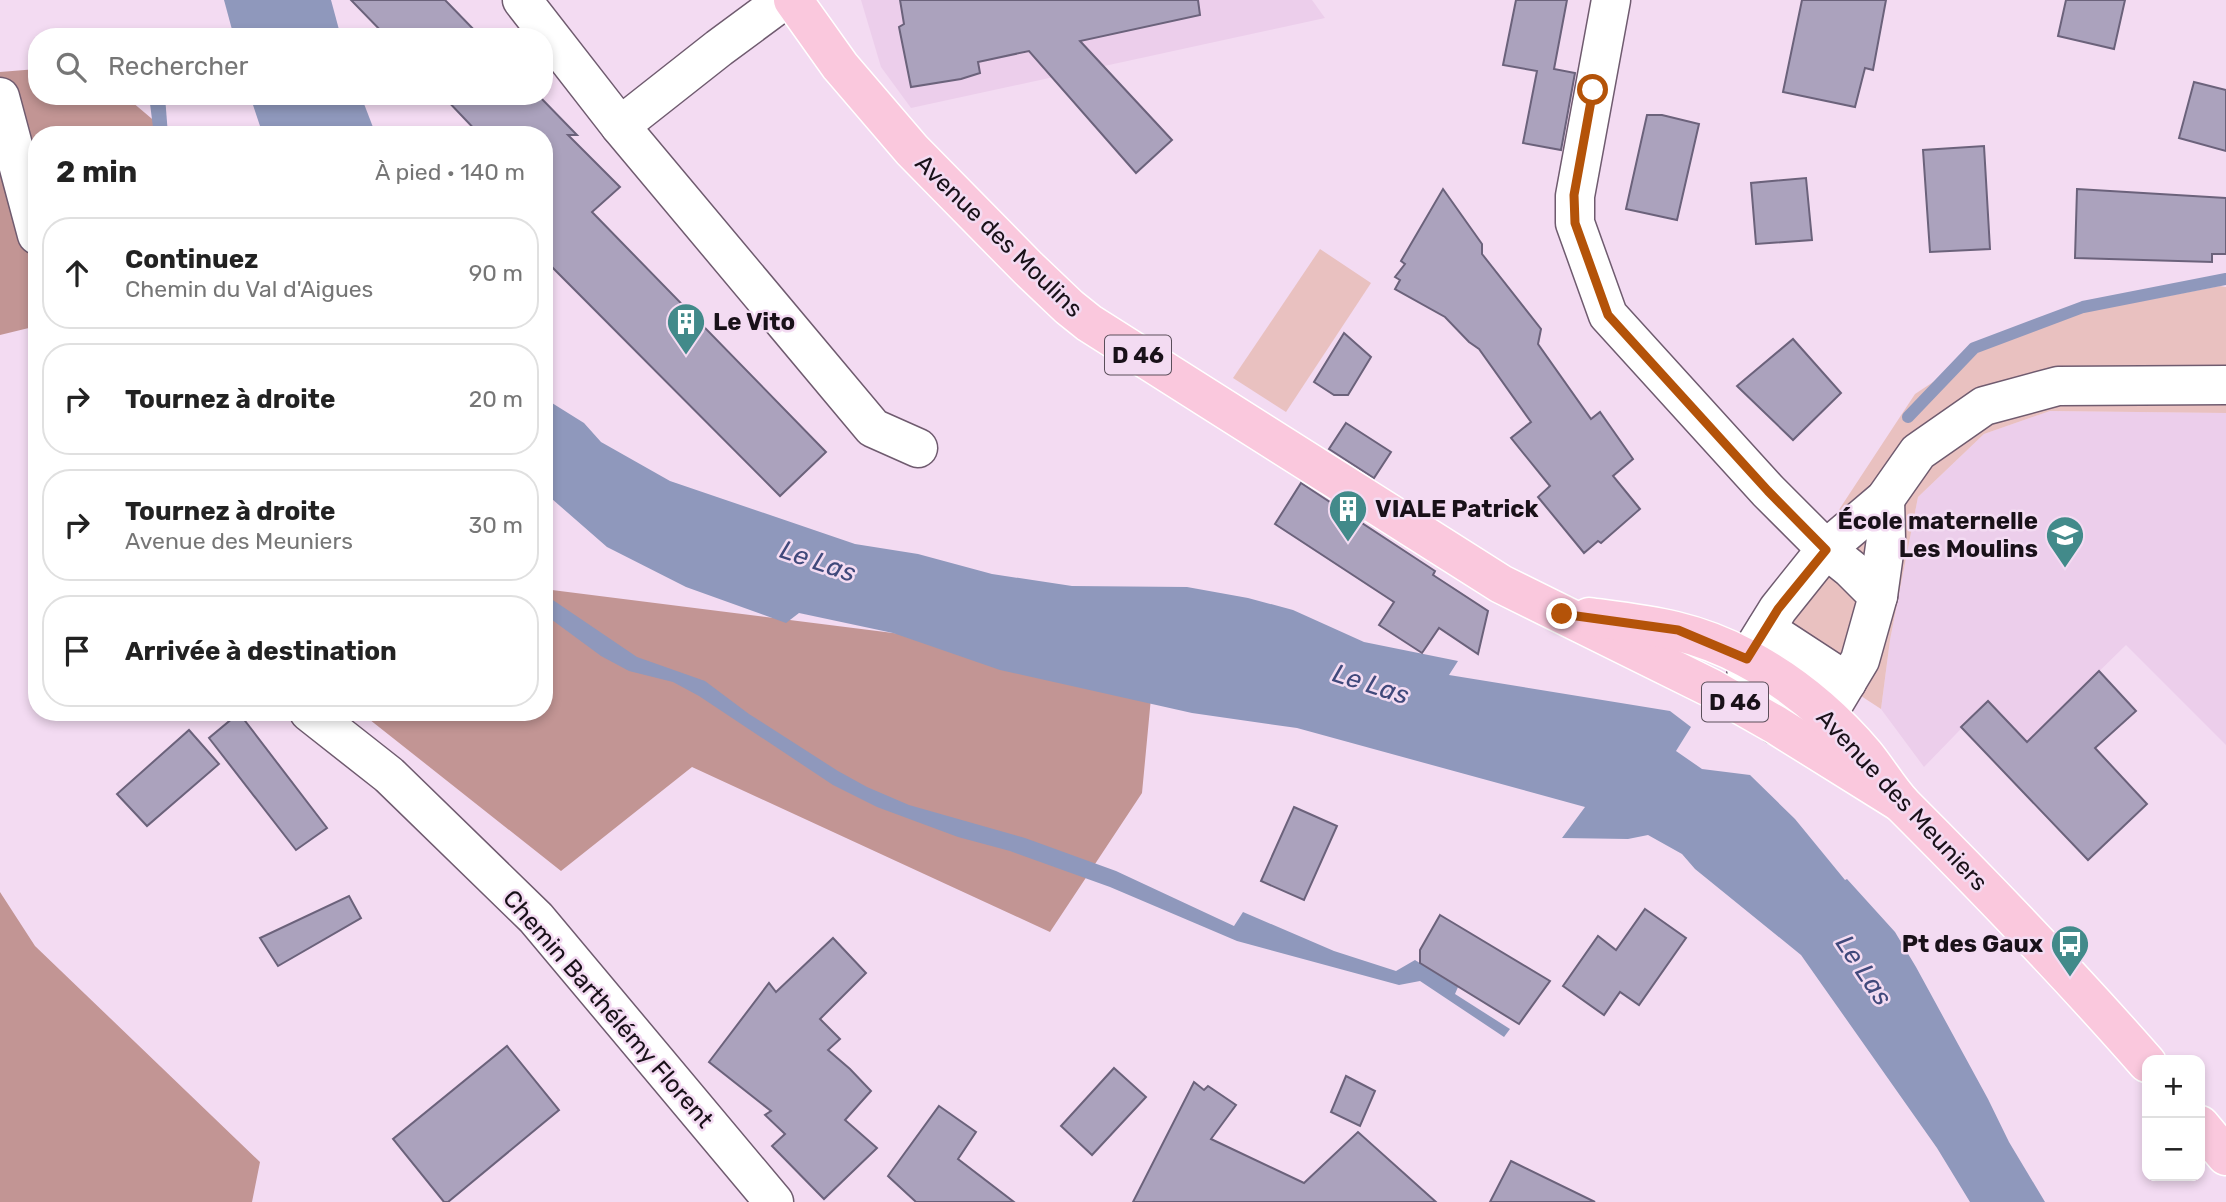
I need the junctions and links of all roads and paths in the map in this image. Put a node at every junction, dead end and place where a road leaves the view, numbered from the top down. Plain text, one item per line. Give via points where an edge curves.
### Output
1 (522, 0) edge
2 (784, 0) edge
3 (793, 0) edge
4 (1611, 0) edge
5 (544, 28) edge
6 (553, 40) edge
7 (0, 97) edge
8 (620, 126) junction
9 (28, 201) edge
10 (2226, 385) edge
11 (918, 447) dead end
12 (1885, 499) junction
13 (1826, 550) junction
14 (1878, 596) junction
15 (1562, 614) junction
16 (1647, 656) junction
17 (1753, 659) junction
18 (1847, 682) junction
19 (1827, 715) junction
20 (320, 721) edge
21 (1776, 725) junction
22 (1901, 803) junction
23 (2142, 1057) edge
24 (2205, 1131) edge
25 (2226, 1156) edge
26 (774, 1202) edge

1 - 5 street
2 - 8 street
3 - 15 main road, Avenue des Moulins / D 46 via 888,125 1069,307 1501,584
4 - 13 street via 1574,195 1575,223 1608,315
6 - 8 street
7 - 9 street
8 - 11 street via 873,428
10 - 12 street via 2058,386 1984,406 1918,452
12 - 13 street
12 - 14 street via 1886,540
13 - 14 street
13 - 17 street via 1778,609
14 - 18 street via 1860,660
15 - 16 main road, Avenue des Moulins / D 46
15 - 17 main road, Avenue des Meuniers / D 46 via 1678,630
16 - 17 street via 1689,663
16 - 21 main road, Avenue des Moulins / D 46
17 - 18 street
17 - 19 main road, Avenue des Meuniers / D 46
17 - 21 street
18 - 19 street
19 - 22 main road, Avenue des Meuniers / D 46
20 - 26 street, Chemin Barthélémy Florent via 389,775 536,918
21 - 22 main road, Avenue des Moulins / D 46
22 - 23 main road, Avenue des Meuniers / D 46
24 - 25 main road

